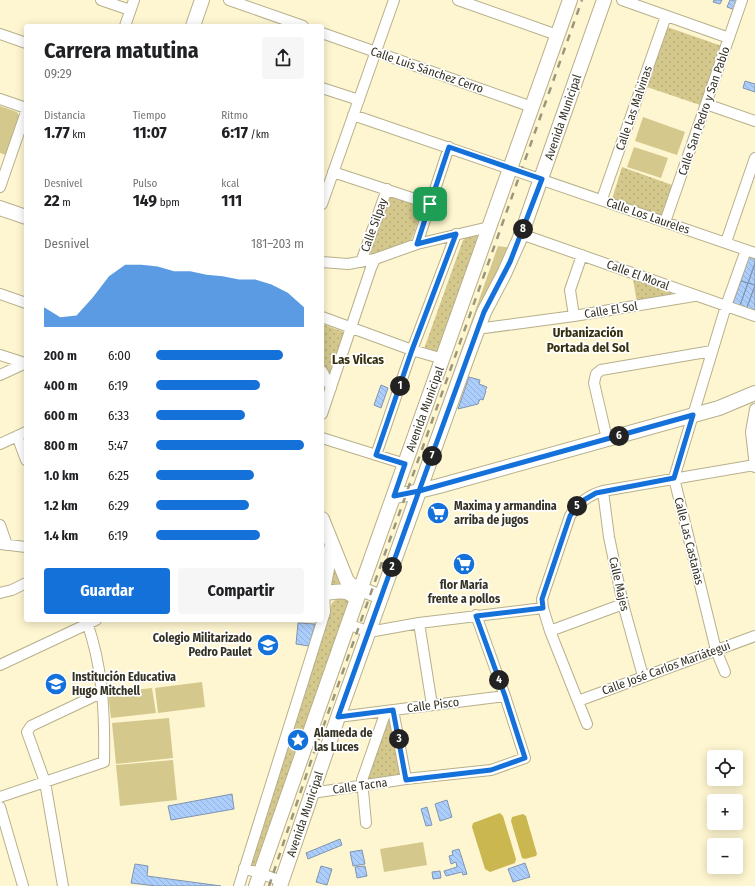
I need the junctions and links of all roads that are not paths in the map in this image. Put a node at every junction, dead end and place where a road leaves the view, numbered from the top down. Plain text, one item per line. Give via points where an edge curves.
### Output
1 (101, 0) edge
2 (134, 0) edge
3 (202, 0) edge
4 (229, 0) edge
5 (394, 0) edge
6 (458, 0) edge
7 (570, 0) edge
8 (604, 0) edge
9 (622, 0) edge
10 (742, 0) edge
11 (130, 10) junction
12 (666, 16) junction
13 (126, 24) edge
14 (194, 24) edge
15 (297, 24) edge
16 (0, 34) edge
17 (324, 34) edge
18 (557, 35) junction
19 (729, 38) junction
20 (24, 42) edge
21 (376, 52) junction
22 (324, 89) edge
23 (0, 100) edge
24 (358, 100) junction
25 (706, 104) junction
26 (24, 107) edge
27 (532, 107) junction
28 (353, 115) junction
29 (24, 118) edge
30 (755, 121) edge
31 (449, 147) junction
32 (755, 158) edge
33 (511, 168) junction
34 (333, 172) junction
35 (542, 179) junction
36 (0, 187) edge
37 (387, 189) junction
38 (324, 198) edge
39 (602, 199) junction
40 (430, 204) junction
41 (0, 208) edge
42 (24, 216) edge
43 (665, 222) junction
44 (489, 227) junction
45 (456, 234) junction
46 (521, 234) junction
47 (726, 242) junction
48 (417, 244) junction
49 (751, 251) edge
50 (582, 255) junction
51 (375, 259) junction
52 (324, 262) edge
53 (361, 262) junction
54 (0, 294) edge
55 (696, 296) junction
56 (24, 302) edge
57 (726, 306) junction
58 (574, 316) junction
59 (755, 316) edge
60 (324, 318) edge
61 (351, 328) junction
62 (477, 329) junction
63 (412, 350) junction
64 (712, 351) junction
65 (0, 355) edge
66 (443, 358) junction
67 (24, 363) edge
68 (24, 365) edge
69 (0, 375) edge
70 (324, 375) edge
71 (331, 388) junction
72 (755, 393) edge
73 (324, 408) edge
74 (755, 409) edge
75 (693, 415) junction
76 (22, 434) edge
77 (324, 439) edge
78 (607, 439) junction
79 (0, 444) edge
80 (24, 447) edge
81 (376, 455) junction
82 (405, 464) junction
83 (755, 466) edge
84 (674, 478) junction
85 (419, 491) junction
86 (603, 491) junction
87 (394, 496) junction
88 (324, 524) edge
89 (0, 525) edge
90 (4, 544) edge
91 (332, 544) junction
92 (24, 548) edge
93 (24, 584) edge
94 (324, 584) edge
95 (0, 593) edge
96 (324, 594) edge
97 (358, 594) junction
98 (381, 597) junction
99 (324, 603) edge
100 (623, 604) junction
101 (543, 608) junction
102 (324, 615) edge
103 (476, 616) junction
104 (88, 622) edge
105 (90, 622) edge
106 (322, 622) edge
107 (419, 622) junction
108 (348, 624) junction
109 (550, 631) junction
110 (369, 632) junction
111 (755, 636) edge
112 (716, 650) junction
113 (3, 663) edge
114 (725, 672) dead end
115 (643, 676) junction
116 (101, 693) junction
117 (505, 696) junction
118 (578, 701) junction
119 (432, 705) junction
120 (390, 711) junction
121 (338, 717) junction
122 (587, 724) dead end
123 (406, 780) junction
124 (45, 782) junction
125 (362, 786) junction
126 (312, 793) junction
127 (0, 797) edge
128 (0, 807) edge
129 (366, 823) dead end
130 (244, 868) junction
131 (258, 880) edge
132 (281, 883) edge
133 (23, 886) edge
134 (63, 886) edge
135 (239, 886) edge

1 - 11 street
2 - 11 street
3 - 14 main road
4 - 15 street
5 - 21 street
6 - 18 street
7 - 18 main road, Avenida Municipal
8 - 35 main road, Avenida Municipal
9 - 12 street
10 - 19 street, Calle San Pedro y San Pablo
11 - 13 street
12 - 19 street
12 - 39 street, Calle Las Malvinas
16 - 20 street
17 - 21 street, Calle Luis Sánchez Cerro
18 - 27 main road, Avenida Municipal
19 - 25 street, Calle San Pedro y San Pablo
21 - 24 street
21 - 27 street, Calle Luis Sánchez Cerro
22 - 24 street
23 - 26 street
24 - 28 street
25 - 30 street
25 - 43 street, Calle San Pedro y San Pablo
27 - 33 main road, Avenida Municipal
28 - 31 street, Calle Los Laureles
28 - 34 street
29 - 36 street
31 - 33 street, Calle Los Laureles
31 - 40 street
32 - 47 street
33 - 35 street, Calle Los Laureles
33 - 44 main road, Avenida Municipal
34 - 37 street
34 - 38 street
35 - 39 street, Calle Los Laureles
35 - 46 main road, Avenida Municipal
37 - 40 street
37 - 53 street, Calle Silpay
39 - 43 street, Calle Los Laureles
40 - 48 street
41 - 42 main road
43 - 47 street, Calle Los Laureles
44 - 45 street
44 - 66 main road, Avenida Municipal
45 - 48 street
45 - 63 street
46 - 50 street, Calle El Moral
46 - 62 main road, Avenida Municipal
47 - 49 street, Calle Los Laureles
48 - 51 street
49 - 57 street
50 - 55 street, Calle El Moral
50 - 58 street via 570,290
51 - 53 street
51 - 61 street
52 - 53 street
54 - 56 street
55 - 57 street, Calle El Moral
55 - 58 street, Calle El Sol
57 - 59 street, Calle El Moral
57 - 64 street
58 - 62 street, Calle El Sol
60 - 61 street
61 - 63 street
61 - 71 street
62 - 85 main road, Avenida Municipal
63 - 66 street
63 - 81 street
64 - 75 street
64 - 78 street via 601,370 596,374 594,383
65 - 67 street
66 - 82 main road, Avenida Municipal
68 - 69 street
70 - 71 street
71 - 73 street
72 - 75 main road via 719,408
74 - 83 street via 751,432
75 - 78 main road
75 - 84 street
76 - 79 street
76 - 80 street
77 - 81 street
78 - 85 main road
81 - 82 street
82 - 87 main road, Avenida Municipal
83 - 84 street
84 - 86 street
84 - 112 street, Calle Las Castañas
85 - 87 main road
85 - 98 main road, Avenida Municipal
86 - 100 street, Calle Majes via 609,537
86 - 101 street via 578,504 570,516 542,599
87 - 97 main road, Avenida Municipal
88 - 91 main road
89 - 90 street
90 - 92 street
91 - 94 main road
91 - 97 main road via 347,581
93 - 95 street
96 - 97 main road
97 - 98 main road
97 - 108 main road, Avenida Municipal
98 - 110 main road, Avenida Municipal
99 - 102 street
100 - 109 street
100 - 115 street, Calle Majes
101 - 103 street
101 - 109 street
103 - 107 street
103 - 117 street
104 - 113 street
105 - 116 street
106 - 130 street
107 - 110 street
107 - 119 street
108 - 110 street
108 - 131 main road, Avenida Municipal
109 - 118 street
110 - 121 main road, Avenida Municipal
111 - 112 street, Calle José Carlos Mariátegui
112 - 114 street, Calle Las Castañas
112 - 115 street, Calle José Carlos Mariátegui
115 - 118 street, Calle José Carlos Mariátegui
116 - 124 street via 105,722 104,762
116 - 124 street via 29,727 27,734
117 - 119 street, Calle Pisco
117 - 123 street, Calle Tacna via 525,758 491,770
118 - 122 street
119 - 120 street, Calle Pisco
120 - 121 street, Calle Pisco
120 - 123 street
120 - 125 street via 362,780
121 - 126 main road, Avenida Municipal
123 - 125 street, Calle Tacna
124 - 127 street
124 - 134 street
125 - 126 street, Calle Tacna
125 - 129 street
126 - 132 main road, Avenida Municipal
128 - 133 street
130 - 131 street
130 - 135 street
131 - 132 street

